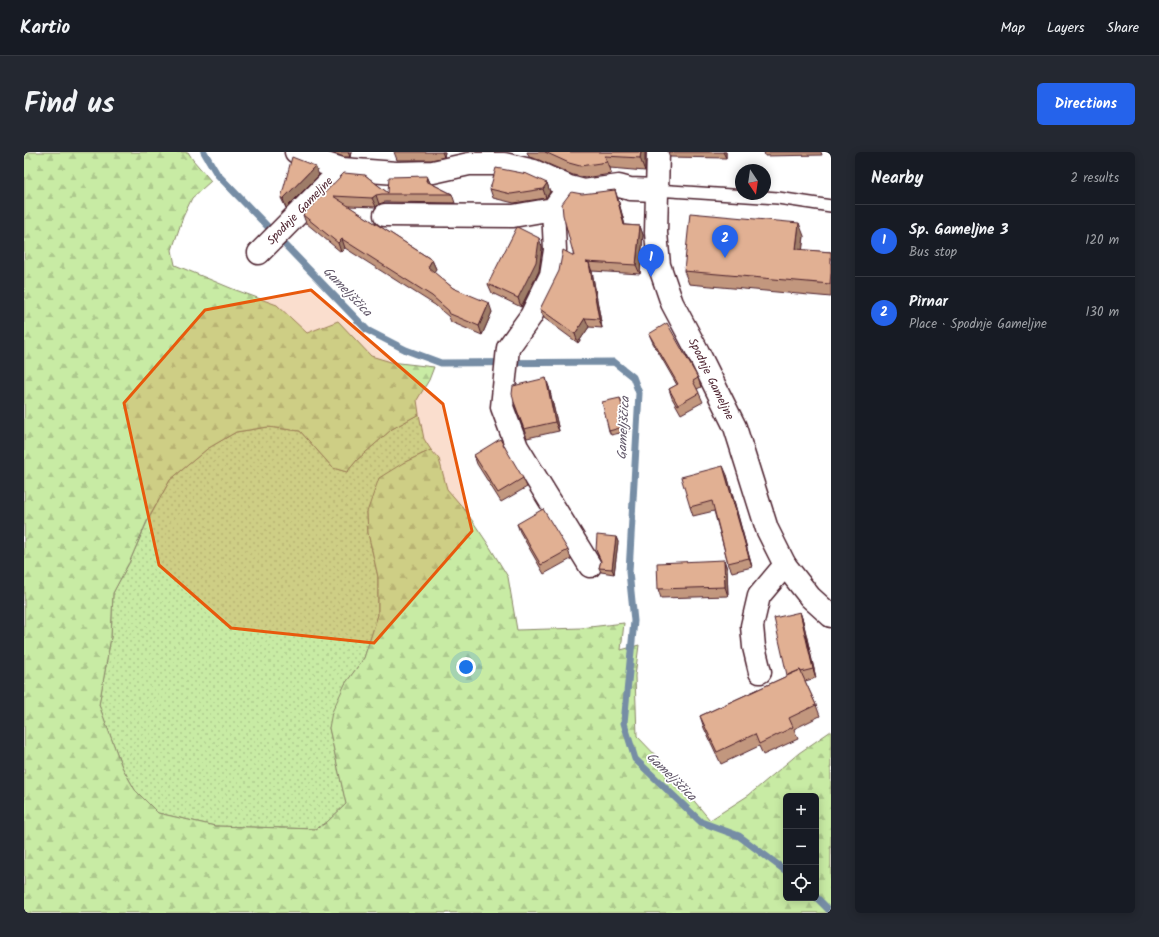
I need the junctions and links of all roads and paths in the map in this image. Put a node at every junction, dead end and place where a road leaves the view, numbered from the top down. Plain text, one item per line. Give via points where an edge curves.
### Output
1 (296, 152) edge
2 (658, 152) edge
3 (342, 169) junction
4 (569, 187) junction
5 (656, 190) junction
6 (831, 206) edge
7 (553, 209) junction
8 (386, 215) dead end
9 (263, 249) dead end
10 (785, 565) junction
11 (590, 566) dead end
12 (831, 616) edge
13 (760, 672) dead end

1 - 3 street, Spodnje Gameljne
2 - 5 street, Spodnje Gameljne
3 - 4 street, Spodnje Gameljne via 396,173 432,172 469,164 504,164 534,171
3 - 9 street, Spodnje Gameljne
4 - 5 street, Spodnje Gameljne via 584,191 619,186
4 - 7 street
5 - 6 lane via 778,198
5 - 10 street, Spodnje Gameljne via 659,265 672,303 735,427 767,529
7 - 8 street via 513,216
7 - 11 street via 555,250 551,275 531,316 508,348 502,407 517,447
10 - 12 street, Spodnje Gameljne via 810,597
10 - 13 street via 760,596 752,626

